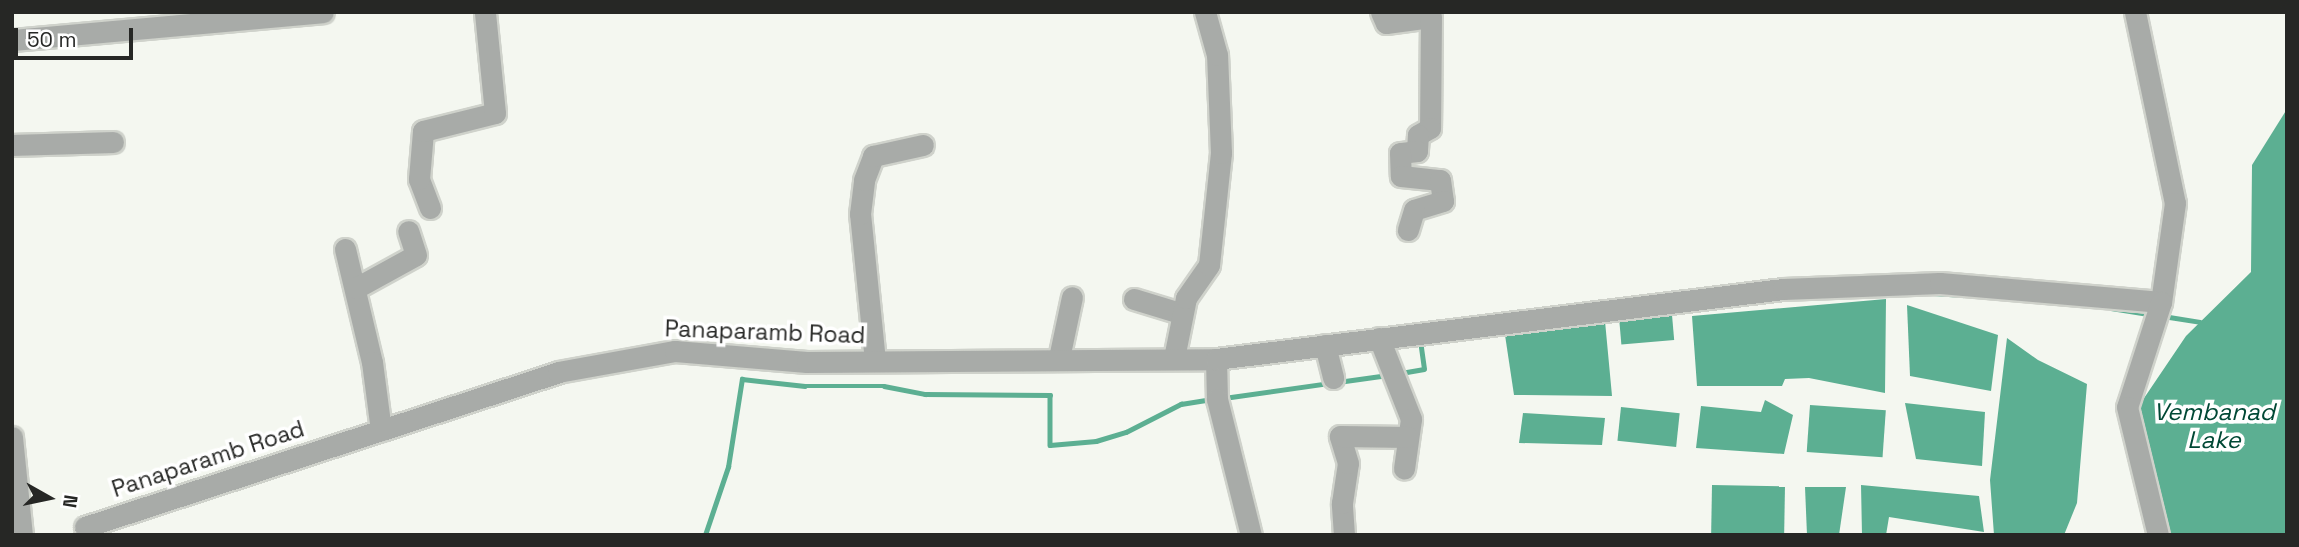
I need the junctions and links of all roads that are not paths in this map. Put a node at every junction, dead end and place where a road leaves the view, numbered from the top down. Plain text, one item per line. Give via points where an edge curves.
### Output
1 (323, 12) edge
2 (485, 12) edge
3 (1205, 12) edge
4 (1381, 12) edge
5 (2135, 12) edge
6 (12, 40) edge
7 (113, 142) dead end
8 (12, 145) edge
9 (923, 145) dead end
10 (430, 208) dead end
11 (1408, 230) dead end
12 (408, 231) dead end
13 (345, 249) dead end
14 (356, 288) junction
15 (1072, 297) dead end
16 (1134, 299) dead end
17 (2161, 302) junction
18 (1180, 313) junction
19 (1379, 338) junction
20 (1325, 345) junction
21 (1059, 358) junction
22 (1174, 358) junction
23 (1216, 359) junction
24 (875, 361) junction
25 (1333, 378) dead end
26 (381, 430) junction
27 (12, 437) edge
28 (1408, 437) junction
29 (1404, 469) dead end
30 (85, 527) dead end
31 (22, 535) edge
32 (1251, 535) edge
33 (1344, 535) edge
34 (2158, 535) edge

1 - 6 street
2 - 10 street via 495,113 423,131 419,179
3 - 18 street via 1216,55 1222,153 1209,265
4 - 11 street via 1386,23 1430,18 1430,128 1418,135 1417,151 1400,153 1401,176 1440,180 1443,201 1413,210
5 - 17 street via 2175,203
7 - 8 street
9 - 24 street via 873,156 864,180 860,214
12 - 14 street via 416,255
13 - 14 street
14 - 26 street
15 - 21 street
16 - 18 street
17 - 19 street, Panaparamb Road via 1940,283 1843,286 1783,289
17 - 34 street via 2127,407
18 - 22 street
19 - 20 street, Panaparamb Road
19 - 28 street via 1411,419
20 - 23 street, Panaparamb Road
20 - 25 street
21 - 22 street, Panaparamb Road
21 - 24 street, Panaparamb Road
22 - 23 street, Panaparamb Road
23 - 32 street via 1217,399
24 - 26 street, Panaparamb Road via 807,362 675,351 558,372
26 - 30 street, Panaparamb Road
27 - 31 street
28 - 29 street
28 - 33 street via 1340,436 1348,463 1342,503

